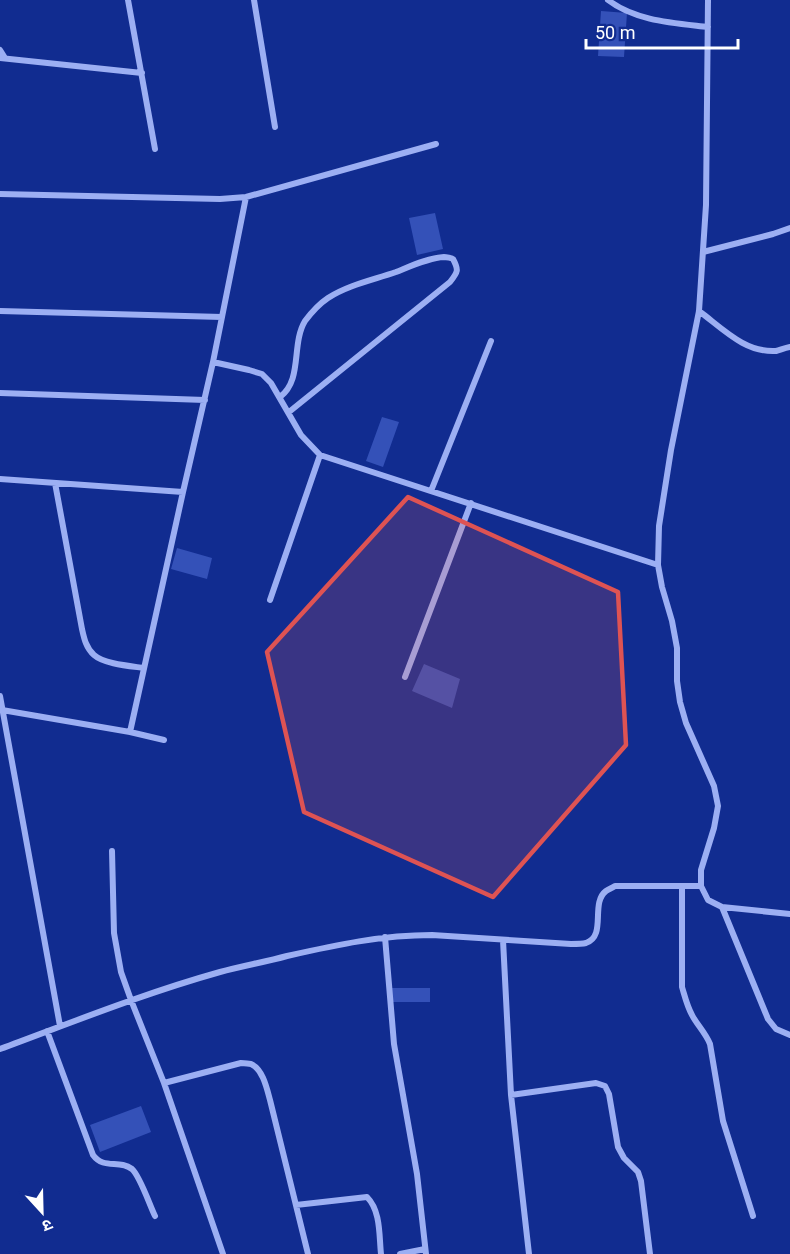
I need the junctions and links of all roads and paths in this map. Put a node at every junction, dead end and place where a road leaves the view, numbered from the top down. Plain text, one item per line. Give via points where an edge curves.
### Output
1 (128, 0) edge
2 (254, 0) edge
3 (608, 0) edge
4 (708, 0) edge
5 (708, 27) junction
6 (0, 50) edge
7 (2, 58) edge
8 (142, 73) junction
9 (275, 127) dead end
10 (436, 144) dead end
11 (155, 148) dead end
12 (0, 194) edge
13 (246, 197) junction
14 (790, 228) edge
15 (704, 252) junction
16 (0, 311) edge
17 (699, 311) junction
18 (222, 317) junction
19 (491, 341) dead end
20 (790, 347) edge
21 (213, 362) junction
22 (0, 393) edge
23 (280, 398) junction
24 (205, 400) junction
25 (289, 412) junction
26 (320, 455) junction
27 (0, 479) edge
28 (55, 483) junction
29 (431, 491) junction
30 (183, 492) junction
31 (471, 503) junction
32 (658, 565) junction
33 (270, 600) dead end
34 (144, 668) junction
35 (405, 676) dead end
36 (0, 696) edge
37 (2, 710) junction
38 (130, 732) junction
39 (164, 740) dead end
40 (112, 851) dead end
41 (682, 886) junction
42 (701, 886) junction
43 (722, 907) junction
44 (790, 915) edge
45 (385, 937) junction
46 (503, 940) junction
47 (131, 1000) junction
48 (60, 1026) junction
49 (47, 1031) junction
50 (790, 1035) edge
51 (0, 1049) edge
52 (164, 1083) junction
53 (511, 1095) junction
54 (296, 1205) junction
55 (155, 1216) dead end
56 (753, 1216) dead end
57 (425, 1251) edge
58 (223, 1254) edge
59 (308, 1254) edge
60 (381, 1254) edge
61 (400, 1254) edge
62 (529, 1254) edge
63 (650, 1254) edge

1 - 8 street
2 - 9 street
3 - 5 street via 641,16
4 - 5 street
5 - 15 street
6 - 7 street
7 - 8 street
8 - 11 street
10 - 13 street
12 - 13 street
13 - 18 street
14 - 15 street
15 - 17 street
16 - 18 street
17 - 20 street via 742,343 759,350
17 - 32 street via 671,450 659,526
18 - 21 street
19 - 29 street
21 - 23 street via 262,374
21 - 24 street
22 - 24 street
23 - 25 street
23 - 25 street via 293,378 304,323 325,300 427,261 453,258 457,274 450,282
24 - 30 street
25 - 26 street via 301,435
26 - 29 street
26 - 33 street
27 - 28 street
28 - 30 street
28 - 34 street via 86,644 104,661
29 - 31 street
30 - 34 street
31 - 32 street
31 - 35 street
32 - 42 street via 678,648 680,702 714,786 718,806 701,870
34 - 38 street
36 - 37 street
37 - 38 street
37 - 48 street
38 - 39 street
40 - 47 street via 116,943
41 - 42 street
41 - 46 street via 615,886 605,891 599,900 597,932 585,943
41 - 56 street via 682,987 686,1003 710,1044 723,1120
42 - 43 street via 708,900
43 - 44 street
43 - 50 street via 768,1019 776,1029
45 - 46 street via 432,935
45 - 47 street via 222,971
45 - 57 street via 394,1044 417,1174
46 - 53 street
47 - 48 street
47 - 52 street
48 - 49 street
49 - 51 street
49 - 55 street via 93,1155 104,1164 131,1168
52 - 54 street via 241,1063 258,1070 270,1100
52 - 58 street
53 - 62 street
53 - 63 street via 596,1083 604,1086 609,1094 618,1147 641,1181
54 - 59 street
54 - 60 street via 367,1197 376,1211
57 - 61 street

